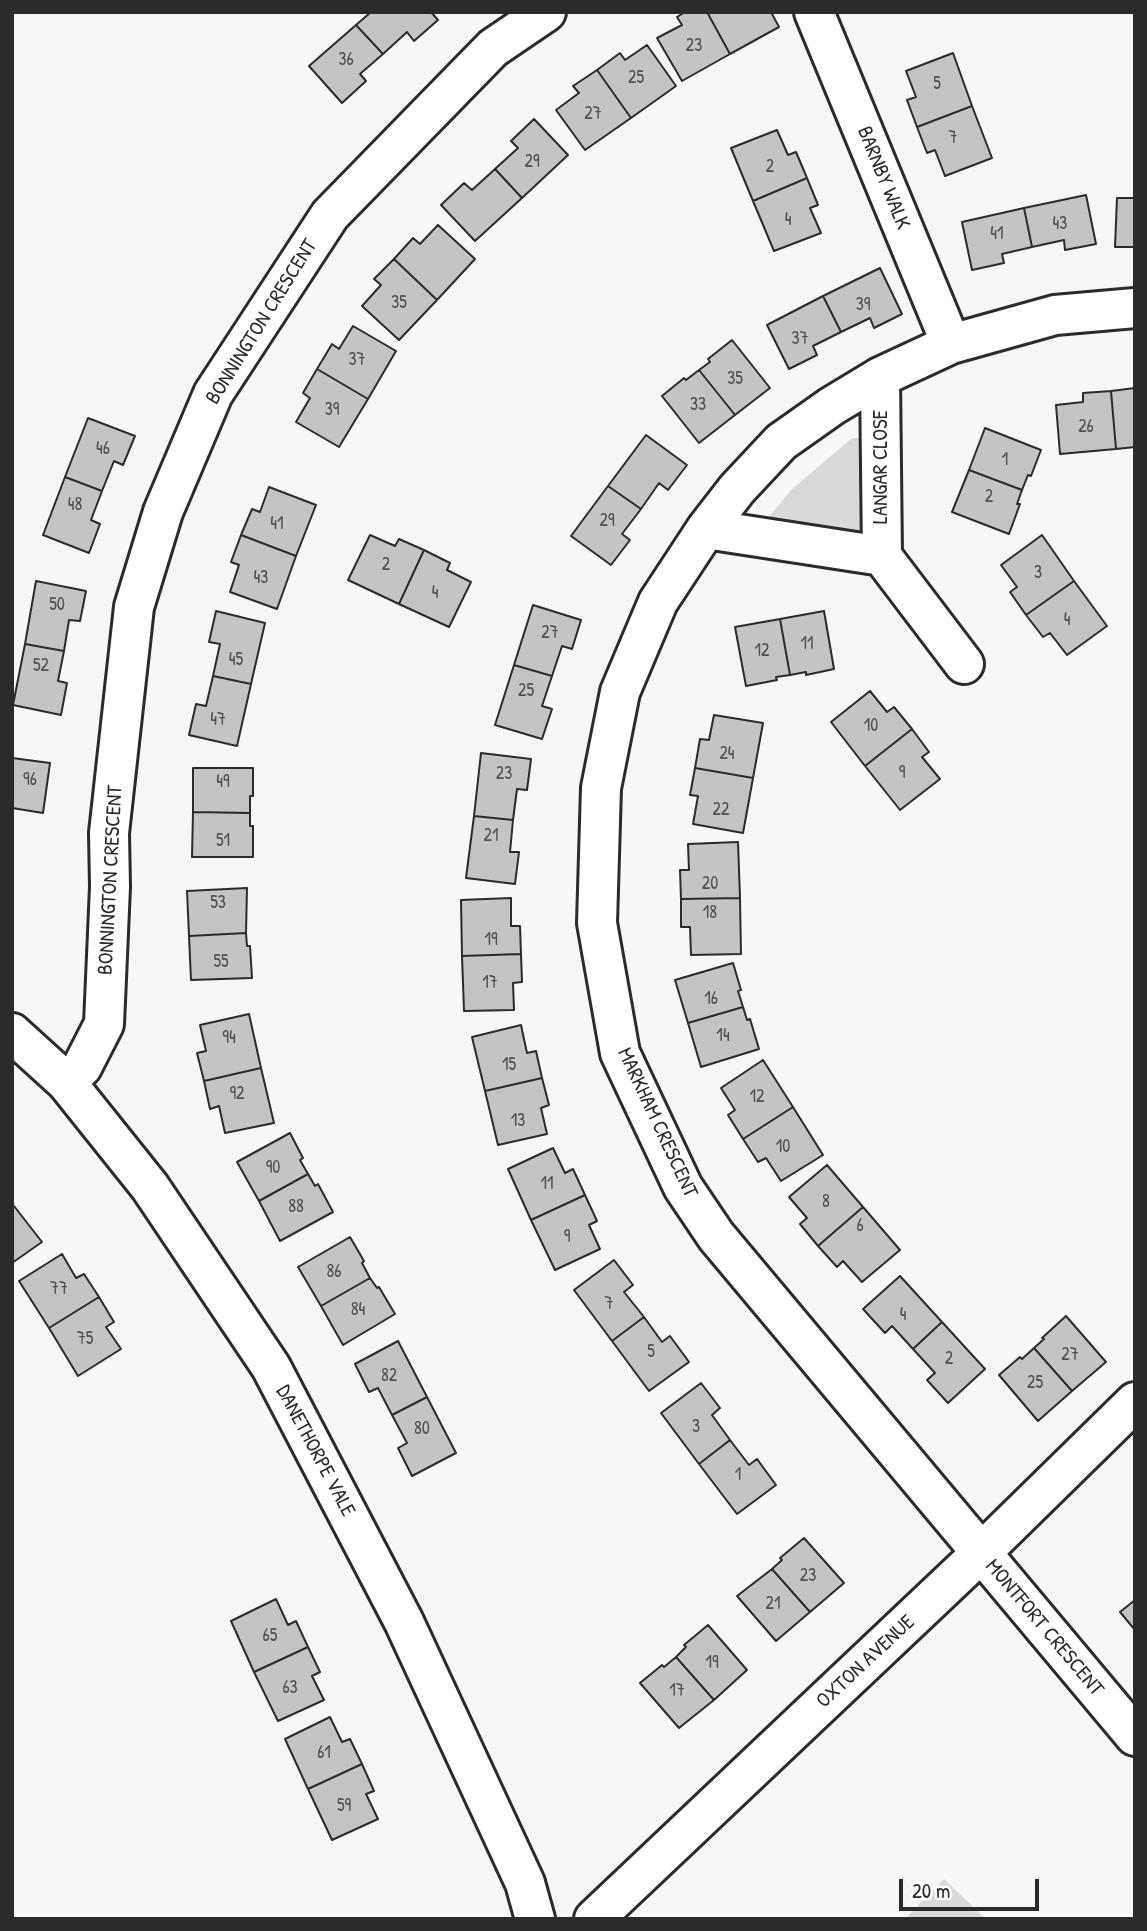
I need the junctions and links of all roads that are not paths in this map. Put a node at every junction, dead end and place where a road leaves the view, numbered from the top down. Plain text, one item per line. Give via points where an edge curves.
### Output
1 (546, 12) edge
2 (814, 12) edge
3 (1135, 309) edge
4 (951, 344) junction
5 (880, 377) junction
6 (706, 529) junction
7 (882, 556) junction
8 (964, 664) dead end
9 (12, 1033) edge
10 (66, 1082) junction
11 (1135, 1402) edge
12 (981, 1553) junction
13 (1135, 1735) edge
14 (535, 1919) edge
15 (594, 1919) edge

1 - 10 street, BONNINGTON CRESCENT via 493,48 330,215 213,394 163,512 134,607 109,833 104,1024 82,1066
2 - 4 street, BARNBY WALK
3 - 4 street, MARKHAM CRESCENT via 1055,315
4 - 5 street, MARKHAM CRESCENT
5 - 6 street, MARKHAM CRESCENT via 781,442
5 - 7 street, LANGAR CLOSE
6 - 7 street, LANGAR CLOSE
6 - 12 street, MARKHAM CRESCENT via 658,602 626,679 601,788 597,923 620,1052 683,1187 716,1236
7 - 8 street
9 - 10 street, DANETHORPE VALE
10 - 14 street, DANETHORPE VALE via 150,1187 271,1367 404,1622 525,1883
11 - 12 street, OXTON AVENUE
12 - 13 street, MONTFORT CRESCENT
12 - 15 street, OXTON AVENUE

